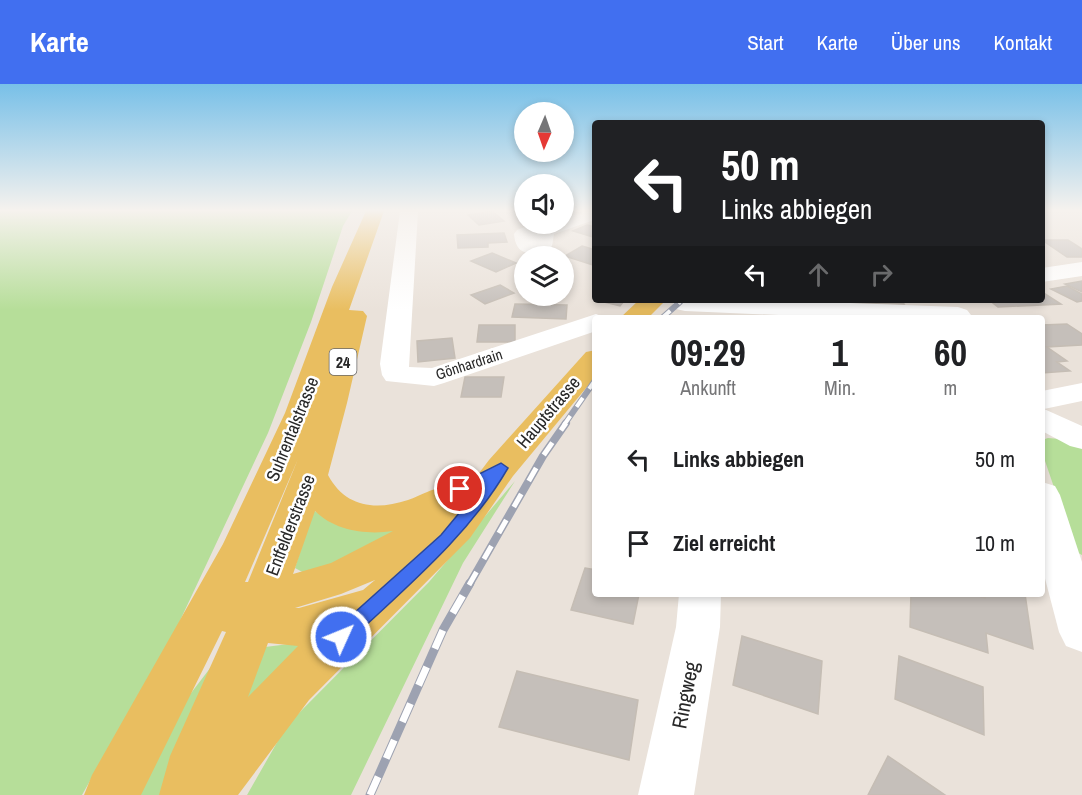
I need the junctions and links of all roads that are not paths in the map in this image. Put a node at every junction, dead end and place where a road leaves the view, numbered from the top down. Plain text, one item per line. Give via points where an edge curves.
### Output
1 (406, 244) edge
2 (361, 245) joint
3 (1047, 264) edge
4 (1078, 269) edge
5 (650, 303) edge
6 (685, 304) dead end
7 (954, 311) edge
8 (764, 313) edge
9 (636, 315) edge
10 (592, 323) edge
11 (592, 363) edge
12 (1082, 392) edge
13 (1045, 399) edge
14 (1045, 419) edge
15 (1082, 439) edge
16 (501, 468) junction
17 (310, 475) junction
18 (1045, 505) edge
19 (700, 597) edge
20 (374, 605) junction
21 (242, 609) junction
22 (1082, 632) edge
23 (112, 795) edge
24 (187, 795) edge
25 (205, 795) edge
26 (666, 795) edge

1 - 10 street, Gönhardrain via 396,375 434,377
2 - 17 main road, Entfelderstrasse / 24 via 359,294
2 - 21 main road, Suhrentalstrasse / 24 via 301,413
3 - 4 street
5 - 9 main road
6 - 8 street
7 - 8 street
11 - 16 main road, Hauptstrasse
12 - 13 street
14 - 15 street
16 - 17 main road via 401,517 355,518 321,496
16 - 20 main road via 447,539
16 - 21 main road via 445,514 377,561
17 - 21 main road, Entfelderstrasse / 24
18 - 22 street
19 - 26 street, Ringweg via 698,627
20 - 21 main road via 299,627 284,627
20 - 25 main road via 293,683
21 - 23 main road, Entfelderstrasse / 24
21 - 24 main road, Entfelderstrasse / 24 via 231,679 197,756

